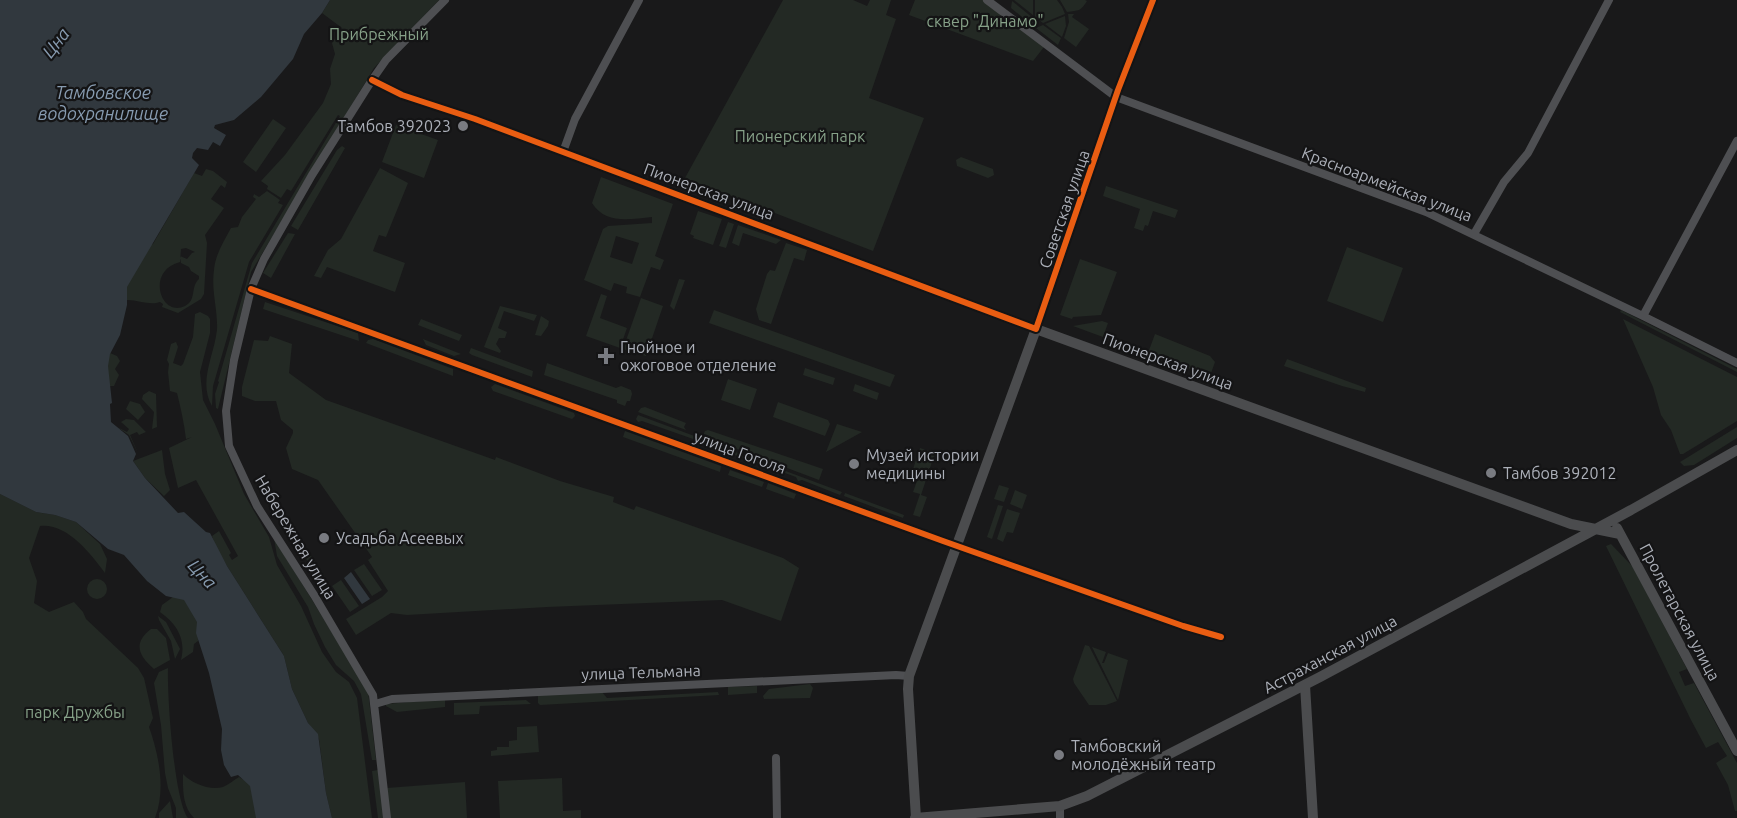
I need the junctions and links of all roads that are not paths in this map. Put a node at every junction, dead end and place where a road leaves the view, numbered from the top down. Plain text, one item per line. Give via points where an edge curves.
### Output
1 (445, 0) edge
2 (639, 0) edge
3 (987, 0) edge
4 (1153, 0) edge
5 (1609, 0) edge
6 (372, 80) junction
7 (1116, 97) junction
8 (1737, 141) edge
9 (563, 152) junction
10 (1474, 234) junction
11 (251, 289) junction
12 (1643, 316) junction
13 (1036, 329) junction
14 (1737, 363) edge
15 (1737, 450) edge
16 (1612, 520) junction
17 (1594, 529) junction
18 (1620, 534) junction
19 (958, 546) junction
20 (1221, 637) dead end
21 (909, 676) junction
22 (1305, 685) junction
23 (375, 704) junction
24 (1737, 751) edge
25 (776, 758) dead end
26 (1060, 806) junction
27 (387, 818) edge
28 (777, 818) edge
29 (915, 818) edge
30 (1060, 818) edge
31 (1313, 818) edge

1 - 6 street, Набережная улица via 386,60
2 - 9 street via 575,119
3 - 7 street, Красноармейская улица
4 - 7 street, Советская улица
5 - 10 street via 1528,153 1504,182
6 - 9 street, Пионерская улица via 402,95
6 - 11 street, Набережная улица via 285,222
7 - 10 street, Красноармейская улица via 1426,212
7 - 13 street, Советская улица
8 - 12 street
9 - 13 street, Пионерская улица
10 - 12 street, Красноармейская улица
11 - 19 street, улица Гоголя
11 - 23 street, Набережная улица via 227,401 230,446 257,506 369,685
12 - 14 street, Красноармейская улица
13 - 17 main road, Пионерская улица via 1571,524
13 - 19 main road, Советская улица
15 - 16 main road, Астраханская улица
16 - 17 main road, Астраханская улица
16 - 18 main road, Пролетарская улица
17 - 18 main road, Пионерская улица
17 - 22 main road, Астраханская улица
18 - 24 main road, Пролетарская улица
19 - 20 street, улица Гоголя
19 - 21 main road, Советская улица
21 - 23 street, улица Тельмана via 618,687 392,699
21 - 29 main road, Советская улица
22 - 26 main road, Астраханская улица
22 - 31 main road
23 - 27 street, Набережная улица
25 - 28 street
26 - 29 main road, Астраханская улица
26 - 30 street

